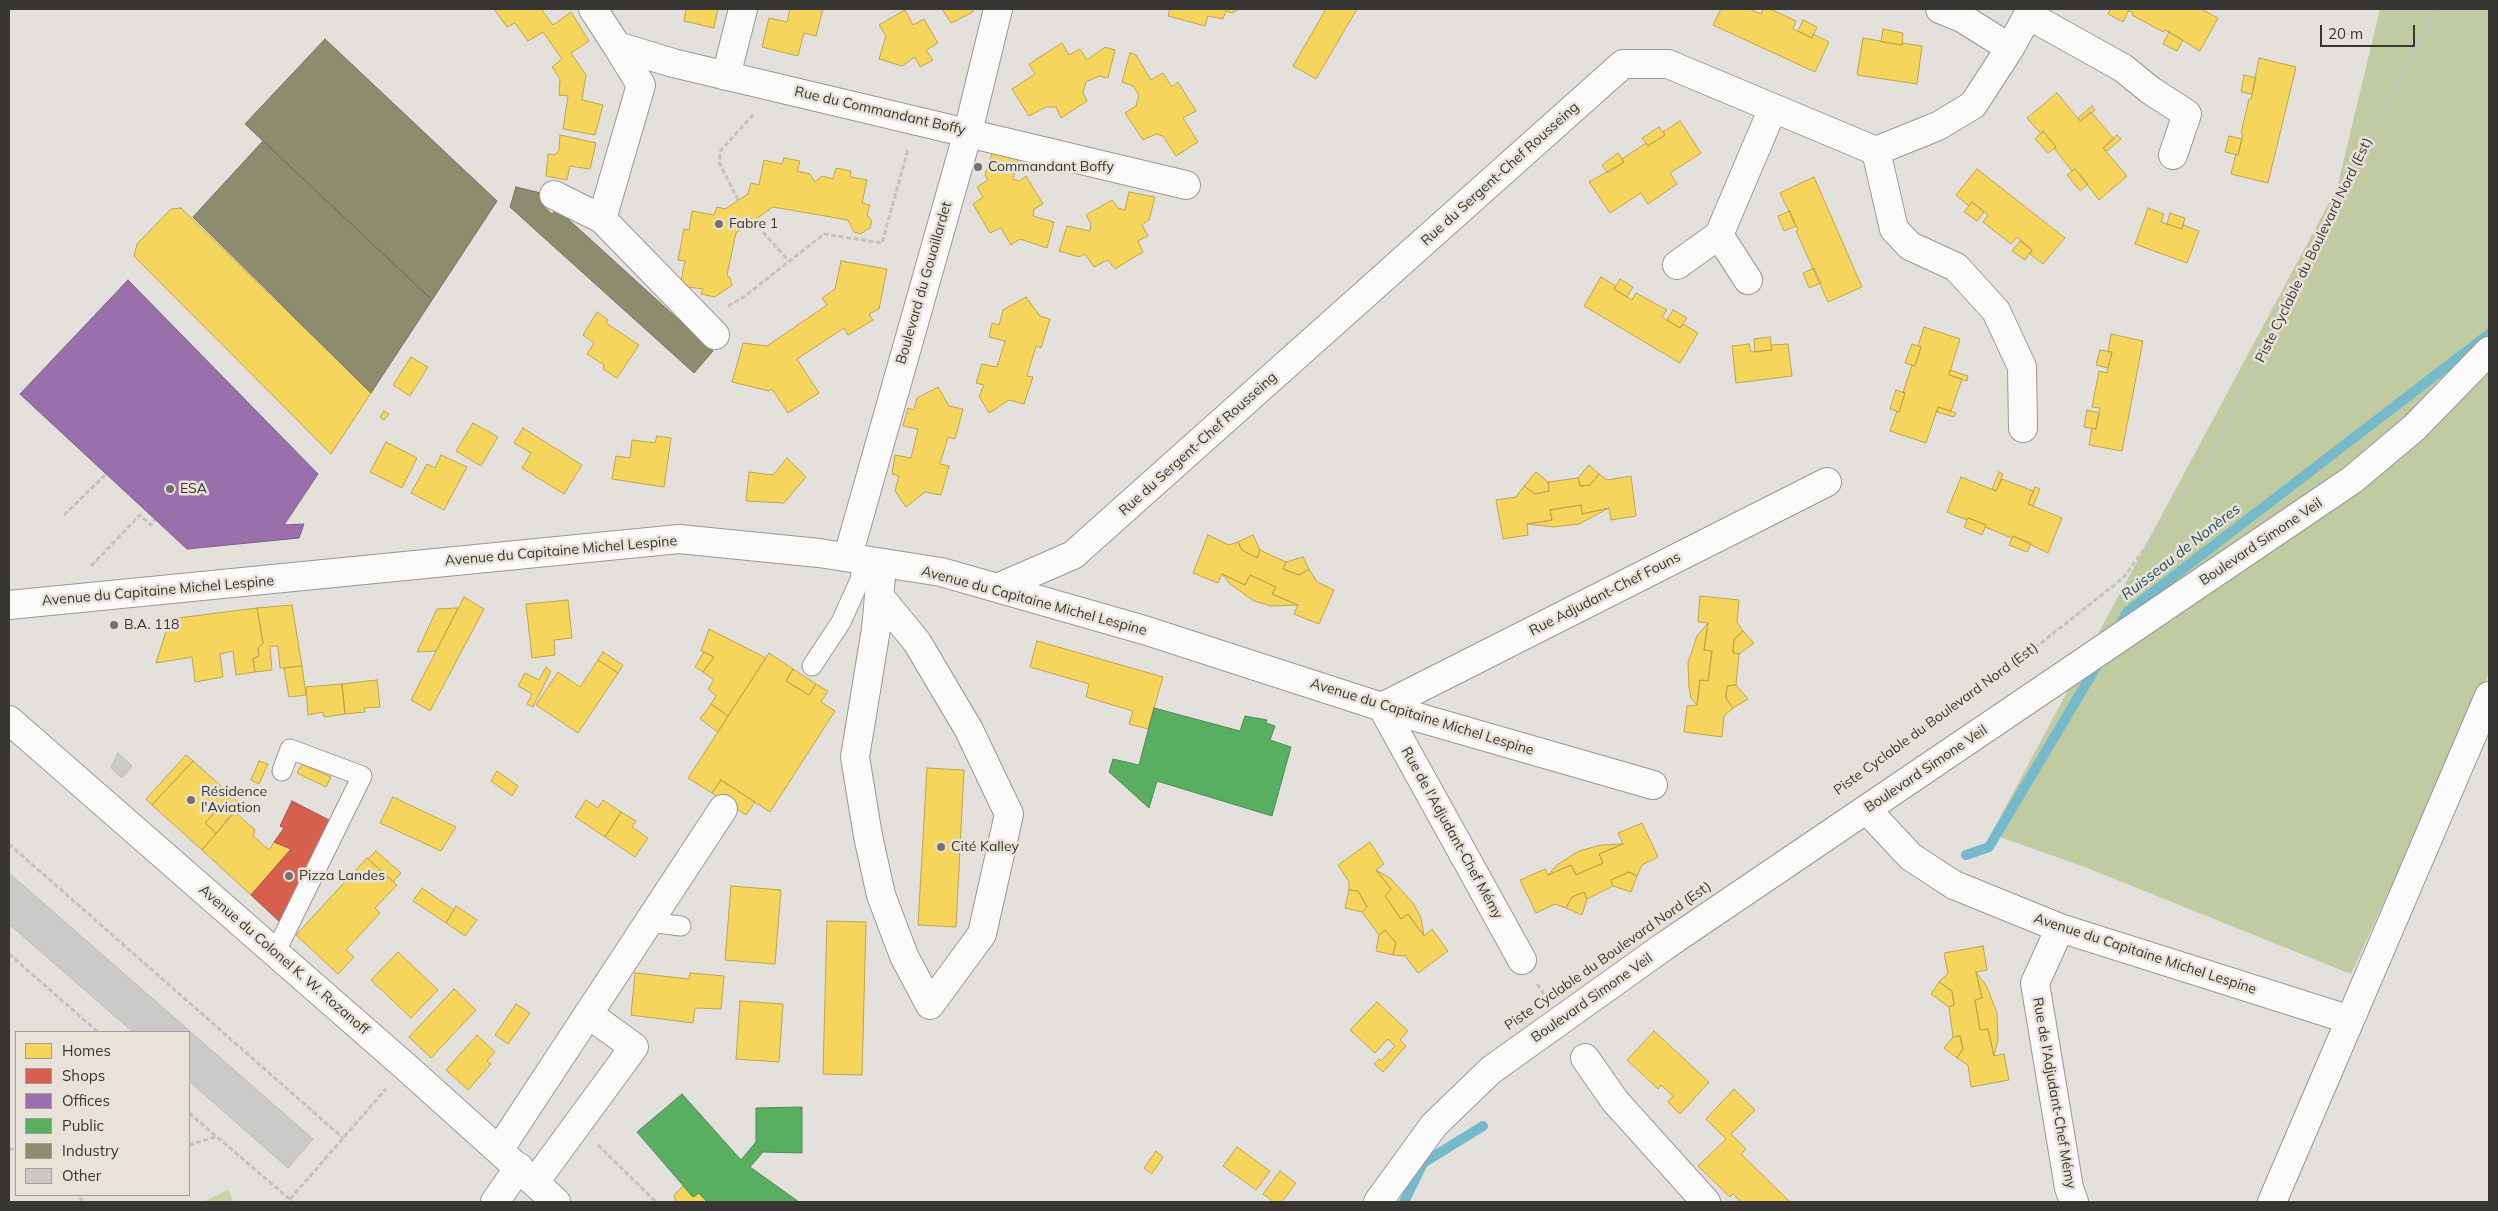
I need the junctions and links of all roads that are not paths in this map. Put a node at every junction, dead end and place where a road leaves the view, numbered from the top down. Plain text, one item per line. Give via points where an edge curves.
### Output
1 (593, 9) edge
2 (743, 9) edge
3 (998, 9) edge
4 (1940, 9) edge
5 (2028, 12) edge
6 (617, 46) junction
7 (2010, 48) junction
8 (726, 76) junction
9 (1773, 108) junction
10 (968, 132) junction
11 (1876, 151) junction
12 (2173, 156) dead end
13 (1186, 184) dead end
14 (554, 195) dead end
15 (602, 219) junction
16 (1719, 235) junction
17 (1677, 265) dead end
18 (1748, 280) dead end
19 (708, 328) road end
20 (2489, 351) edge
21 (2023, 428) dead end
22 (1827, 482) dead end
23 (865, 559) junction
24 (997, 588) junction
25 (879, 596) junction
26 (9, 605) edge
27 (812, 666) dead end
28 (2489, 696) edge
29 (1382, 706) junction
30 (9, 720) edge
31 (282, 771) dead end
32 (1653, 785) dead end
33 (722, 809) dead end
34 (1867, 810) junction
35 (648, 922) junction
36 (681, 926) dead end
37 (2060, 928) junction
38 (275, 953) junction
39 (1522, 960) dead end
40 (588, 1014) junction
41 (2335, 1016) dead end
42 (1585, 1058) dead end
43 (518, 1166) junction
44 (495, 1202) edge
45 (556, 1202) edge
46 (1378, 1202) edge
47 (1706, 1202) edge
48 (2074, 1202) edge
49 (2272, 1202) edge

1 - 6 street
2 - 8 street
3 - 10 street, Boulevard du Gouaillardet
4 - 7 street via 1962,18
5 - 7 street
5 - 12 street via 2122,68 2187,114
6 - 8 street, Rue du Commandant Boffy
6 - 15 street via 641,85
7 - 11 street via 1973,105 1938,126
8 - 10 street, Rue du Commandant Boffy
9 - 11 street, Rue du Sergent-Chef Rousseing
9 - 16 street
9 - 24 street, Rue du Sergent-Chef Rousseing via 1668,64 1623,64 1073,555
10 - 13 street, Rue du Commandant Boffy
10 - 23 street, Boulevard du Gouaillardet
11 - 21 street via 1894,230 1910,246 1956,266 1996,311 2022,366
14 - 15 street
15 - 19 street
16 - 17 street
16 - 18 street
20 - 34 street, Boulevard Simone Veil via 2414,428 2352,480
22 - 29 street, Rue Adjudant-Chef Founs
23 - 24 street, Avenue du Capitaine Michel Lespine via 941,572
23 - 25 street, Boulevard du Gouaillardet
23 - 26 street, Avenue du Capitaine Michel Lespine via 678,539
23 - 27 lane via 860,580 842,622
24 - 29 street, Avenue du Capitaine Michel Lespine via 1144,630
25 - 25 street via 855,757 881,895 904,956 930,1005 982,934 1009,814 969,730 917,642
28 - 49 street
29 - 32 street, Avenue du Capitaine Michel Lespine
29 - 39 street, Rue de l'Adjudant-Chef Mémy
30 - 38 street, Avenue du Colonel K. W. Rozanoff
31 - 38 lane via 290,749 362,776
33 - 35 street
34 - 37 street, Avenue du Capitaine Michel Lespine via 1911,857 1954,885
34 - 46 street, Boulevard Simone Veil via 1666,945 1491,1070 1434,1125
35 - 36 lane
35 - 40 street
37 - 41 street, Avenue du Capitaine Michel Lespine
37 - 48 street, Rue de l'Adjudant-Chef Mémy via 2035,982
38 - 43 street, Avenue du Colonel K. W. Rozanoff
40 - 43 street
40 - 43 street via 634,1047 577,1124
42 - 47 street via 1615,1101
43 - 44 street
43 - 45 street, Avenue du Colonel K. W. Rozanoff

